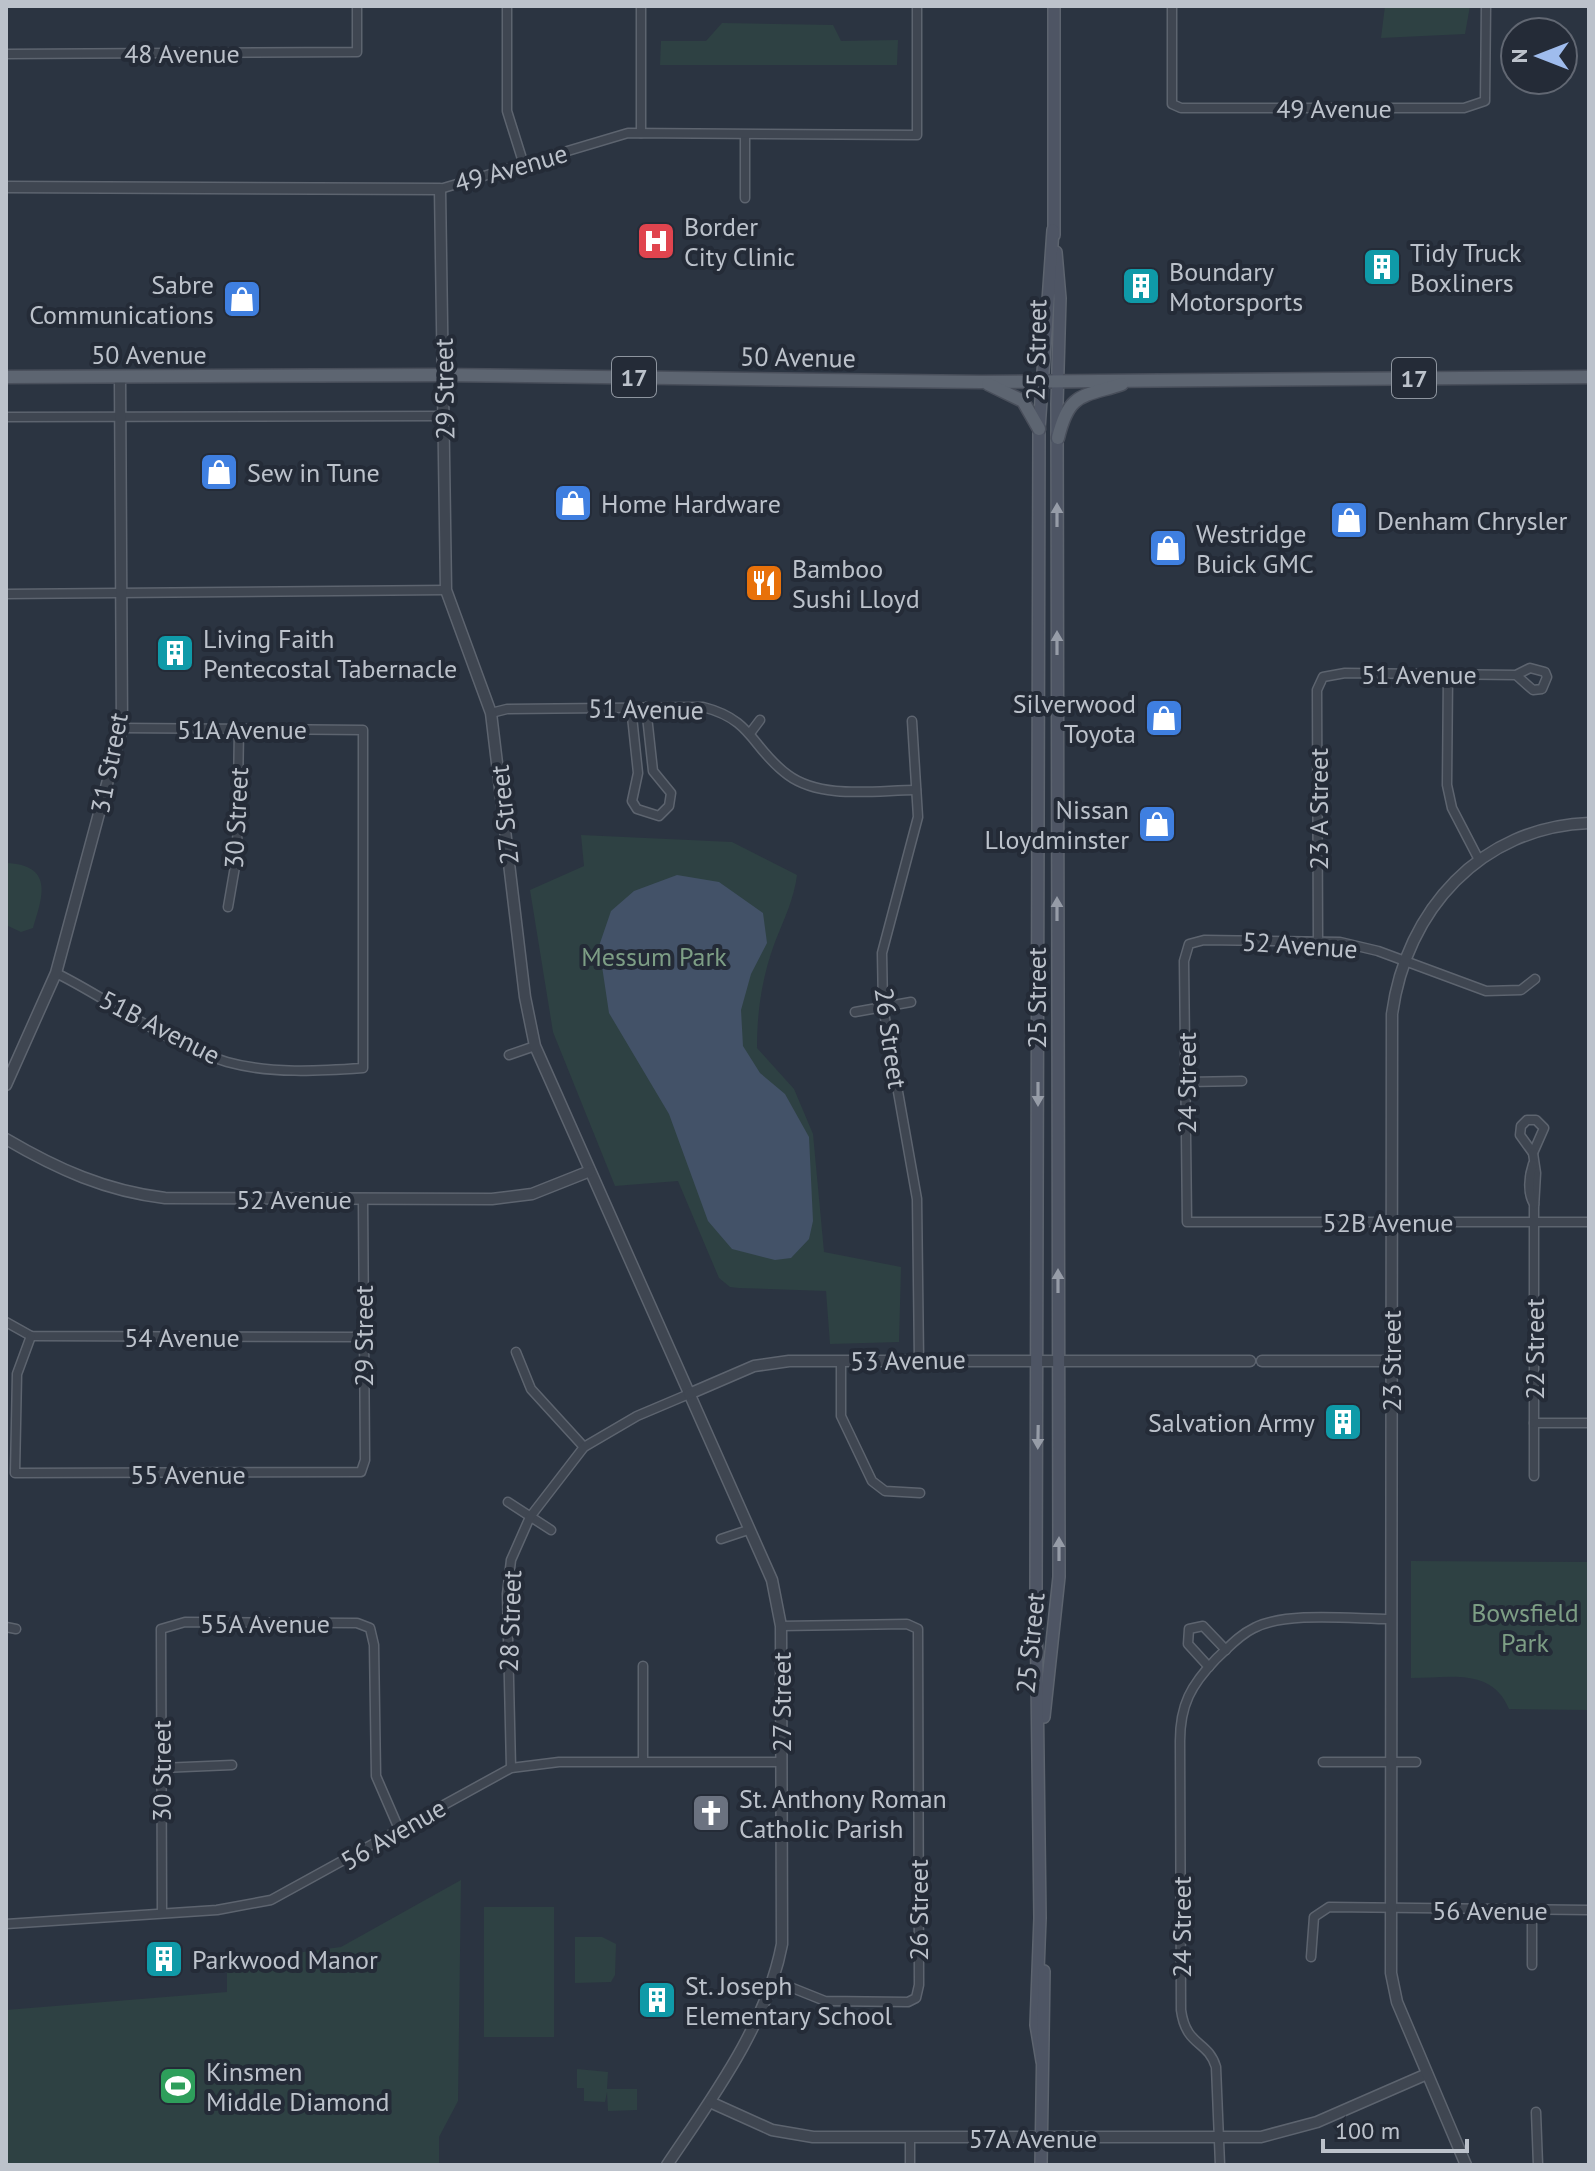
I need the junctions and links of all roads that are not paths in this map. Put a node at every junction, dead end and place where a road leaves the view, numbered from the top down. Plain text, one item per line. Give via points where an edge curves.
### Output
1 (357, 6) edge
2 (507, 6) edge
3 (641, 6) edge
4 (917, 6) edge
5 (1054, 6) edge
6 (1172, 6) edge
7 (1486, 6) edge
8 (6, 54) edge
9 (641, 133) junction
10 (745, 135) junction
11 (523, 162) junction
12 (6, 187) edge
13 (440, 189) junction
14 (745, 198) dead end
15 (1053, 230) junction
16 (444, 375) junction
17 (6, 377) edge
18 (120, 377) junction
19 (1589, 377) edge
20 (1134, 380) junction
21 (1040, 381) junction
22 (1057, 381) junction
23 (981, 382) junction
24 (120, 416) junction
25 (444, 416) junction
26 (6, 417) edge
27 (1039, 429) junction
28 (1058, 438) junction
29 (446, 590) junction
30 (121, 592) junction
31 (6, 594) edge
32 (1448, 675) junction
33 (1516, 675) dead end
34 (1323, 677) joint
35 (631, 707) junction
36 (646, 707) junction
37 (491, 713) junction
38 (760, 720) dead end
39 (912, 721) dead end
40 (122, 728) junction
41 (239, 729) junction
42 (751, 732) junction
43 (648, 739) junction
44 (633, 741) junction
45 (653, 771) junction
46 (638, 773) junction
47 (916, 790) junction
48 (1589, 823) edge
49 (1478, 858) junction
50 (228, 907) dead end
51 (1318, 941) junction
52 (1189, 944) joint
53 (1403, 961) junction
54 (56, 973) junction
55 (1535, 979) dead end
56 (911, 1002) dead end
57 (883, 1007) junction
58 (855, 1012) dead end
59 (535, 1046) junction
60 (509, 1055) dead end
61 (363, 1068) joint
62 (1242, 1081) dead end
63 (1186, 1082) junction
64 (6, 1085) edge
65 (6, 1139) edge
66 (1533, 1153) dead end
67 (590, 1171) junction
68 (363, 1200) junction
69 (1187, 1222) joint
70 (1391, 1222) junction
71 (1534, 1222) junction
72 (1589, 1222) edge
73 (6, 1322) edge
74 (31, 1336) junction
75 (362, 1337) junction
76 (516, 1352) dead end
77 (1038, 1359) junction
78 (1058, 1359) junction
79 (919, 1360) junction
80 (1391, 1361) junction
81 (841, 1362) junction
82 (689, 1394) junction
83 (1534, 1423) junction
84 (1589, 1423) edge
85 (584, 1447) junction
86 (361, 1472) joint
87 (1534, 1476) dead end
88 (920, 1493) dead end
89 (508, 1502) dead end
90 (530, 1517) junction
91 (551, 1530) dead end
92 (748, 1530) junction
93 (721, 1539) dead end
94 (1390, 1619) junction
95 (781, 1626) junction
96 (6, 1627) edge
97 (16, 1629) dead end
98 (161, 1629) joint
99 (1226, 1650) junction
100 (643, 1666) dead end
101 (1209, 1667) junction
102 (643, 1761) junction
103 (781, 1762) junction
104 (1323, 1762) dead end
105 (1391, 1762) junction
106 (1416, 1762) dead end
107 (232, 1765) dead end
108 (1039, 1766) junction
109 (161, 1768) junction
110 (511, 1768) junction
111 (399, 1829) junction
112 (1390, 1908) junction
113 (1589, 1910) edge
114 (1532, 1911) junction
115 (162, 1912) junction
116 (6, 1924) edge
117 (1311, 1957) dead end
118 (1532, 1965) dead end
119 (775, 1981) junction
120 (1427, 2074) junction
121 (710, 2102) junction
122 (1536, 2112) dead end
123 (910, 2138) junction
124 (1041, 2138) junction
125 (1220, 2138) junction
126 (667, 2165) edge
127 (910, 2165) edge
128 (1041, 2165) edge
129 (1220, 2165) edge
130 (1466, 2165) edge
131 (1538, 2165) edge

1 - 8 street, 48 Avenue via 357,52
2 - 11 street via 507,111
3 - 9 street
4 - 10 street, 49 Avenue via 917,135
5 - 15 main road, 25 Street
6 - 7 street, 49 Avenue via 1172,104 1181,108 1464,108 1485,101
9 - 10 street, 49 Avenue
9 - 11 street, 49 Avenue
10 - 14 street
11 - 13 street, 49 Avenue
12 - 13 street, 49 Avenue
13 - 16 street, 29 Street
15 - 21 main road, 25 Street
15 - 22 main road, 25 Street via 1060,298
16 - 18 main road, 50 Avenue / 17
16 - 23 main road, 50 Avenue / 17
16 - 25 street, 29 Street
17 - 18 main road, 50 Avenue / 17
18 - 24 street, 31 Street
19 - 20 main road, 50 Avenue / 17
20 - 22 main road, 50 Avenue / 17
20 - 28 main road via 1076,399 1063,415
21 - 22 main road, 50 Avenue / 17
21 - 23 main road, 50 Avenue / 17
21 - 27 main road, 25 Street
22 - 28 main road, 25 Street
23 - 27 main road via 1023,401
24 - 25 street
24 - 26 street
24 - 30 street, 31 Street
25 - 29 street, 29 Street
27 -> 77 main road, 25 Street
78 -> 28 main road, 25 Street
29 - 30 street
29 - 37 street, 27 Street
30 - 31 street
30 - 40 street, 31 Street
32 - 33 street, 51 Avenue
32 - 34 street, 51 Avenue
32 - 49 street via 1447,785 1452,808
34 - 51 street, 23 A Street via 1317,690
35 - 36 street, 51 Avenue
35 - 37 street, 51 Avenue
35 - 44 street
36 - 42 street, 51 Avenue via 703,707 728,713
36 - 43 street
37 - 59 street, 27 Street
38 - 42 street
39 - 47 street, 26 Street
40 - 41 street, 51A Avenue
40 - 54 street, 31 Street
41 - 50 street, 30 Street via 237,855
41 - 61 street, 51A Avenue via 363,730
42 - 47 street, 51 Avenue via 790,776 815,786
43 - 44 street
43 - 45 street
44 - 46 street
45 - 46 street
45 - 46 street via 671,793 669,806 659,816 637,809 632,801
47 - 57 street, 26 Street via 912,847 885,932
48 - 49 street via 1537,832
49 - 53 street via 1431,906
51 - 52 street, 52 Avenue
51 - 53 street, 52 Avenue via 1360,946
52 - 63 street, 24 Street via 1184,961
53 - 55 street, 52 Avenue via 1486,991 1521,990
53 - 70 street, 23 Street via 1391,1024
54 - 61 street, 51B Avenue via 187,1046 228,1062 296,1070
54 - 64 street, 31 Street
56 - 57 street
57 - 58 street
57 - 79 street, 26 Street via 917,1199
59 - 60 street
59 - 67 street, 27 Street
62 - 63 street
63 - 69 street, 24 Street
65 - 68 street, 52 Avenue via 87,1181 140,1195
66 - 71 street, 22 Street
67 - 68 street, 52 Avenue via 532,1194
67 - 82 street, 27 Street
68 - 75 street, 29 Street
69 - 70 street, 52B Avenue
70 - 71 street, 52B Avenue
70 - 80 street, 23 Street
71 - 72 street, 52B Avenue
71 - 83 street, 22 Street
73 - 74 street, 54 Avenue
74 - 75 street, 54 Avenue
74 - 86 street, 55 Avenue via 17,1374 15,1473
75 - 86 street, 29 Street
76 - 85 street via 531,1389
77 - 78 street, 53 Avenue
77 - 79 street, 53 Avenue
77 -> 108 main road, 25 Street
78 - 80 street, 53 Avenue
108 -> 78 main road, 25 Street via 1059,1577
79 - 81 street, 53 Avenue
80 - 94 street, 23 Street
81 - 82 street, 53 Avenue via 754,1366
81 - 88 street via 841,1416 872,1481 885,1491
82 - 85 street, 53 Avenue
82 - 92 street, 27 Street
83 - 84 street
83 - 87 street, 22 Street
85 - 90 street, 28 Street
89 - 90 street
90 - 91 street
90 - 110 street, 28 Street via 511,1560 507,1594
92 - 93 street
92 - 95 street, 27 Street via 772,1580
94 - 99 street via 1275,1621 1252,1629
94 - 105 street, 23 Street
95 - 103 street, 27 Street
95 - 119 street, 26 Street via 907,1624 918,1629 916,1998 825,2001
96 - 97 street
98 - 109 street, 30 Street
98 - 111 street, 55A Avenue via 185,1622 357,1623 370,1628 376,1776
99 - 101 street
99 - 101 street via 1203,1626 1189,1629 1188,1644
100 - 102 street
101 - 125 street, 24 Street via 1184,1703 1180,1741 1181,2010 1187,2035 1211,2054 1216,2067
102 - 103 street, 56 Avenue
102 - 110 street, 56 Avenue
103 - 119 street, 27 Street via 782,1944
104 - 105 street
105 - 106 street
105 - 112 street, 23 Street
107 - 109 street
108 - 124 main road, 25 Street via 1046,1997
109 - 115 street, 30 Street
110 - 111 street, 56 Avenue
111 - 115 street, 56 Avenue via 271,1900 217,1910
112 - 114 street, 56 Avenue
112 - 117 street, 56 Avenue via 1324,1909 1310,1926
112 - 120 street, 23 Street via 1394,1988
113 - 114 street, 56 Avenue
114 - 118 street
115 - 116 street, 56 Avenue
119 - 121 street, 27 Street
120 - 125 street, 57A Avenue via 1286,2133
120 - 130 street, 23 Street
121 - 123 street, 57A Avenue via 796,2135
121 - 126 street
122 - 131 street
123 - 124 street, 57A Avenue
123 - 127 street
124 - 125 street, 57A Avenue
124 - 128 main road, 25 Street
125 - 129 street, 24 Street

